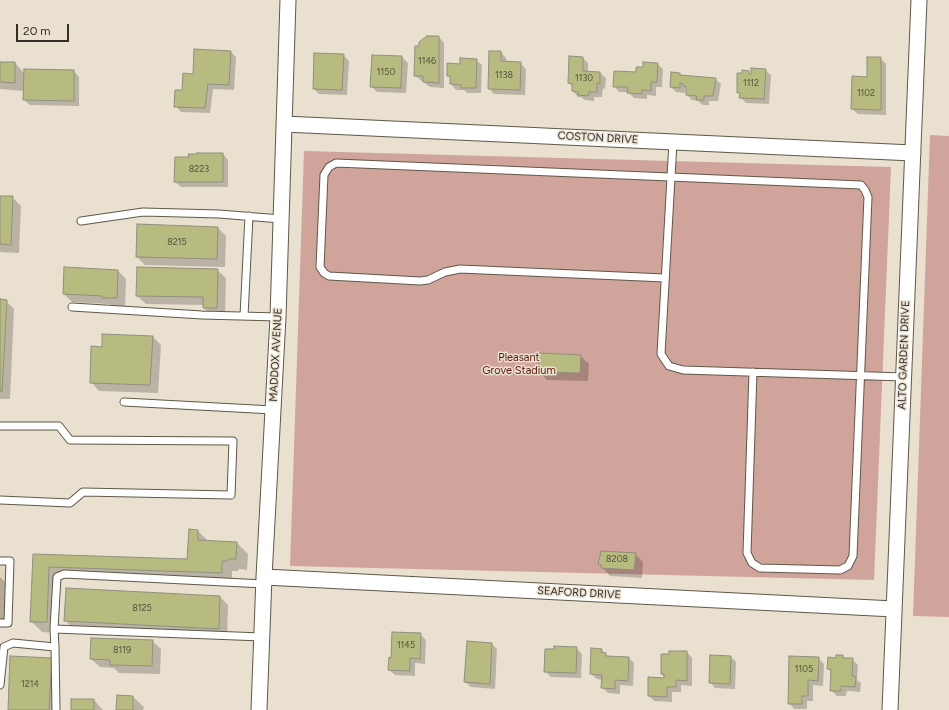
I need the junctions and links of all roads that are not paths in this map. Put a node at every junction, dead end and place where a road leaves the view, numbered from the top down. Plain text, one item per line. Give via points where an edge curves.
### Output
1 (288, 0) edge
2 (919, 0) edge
3 (284, 124) junction
4 (673, 142) junction
5 (913, 153) junction
6 (671, 177) junction
7 (249, 216) junction
8 (282, 219) junction
9 (81, 221) dead end
10 (665, 278) junction
11 (72, 307) dead end
12 (244, 316) junction
13 (278, 317) junction
14 (753, 372) junction
15 (860, 375) junction
16 (904, 377) junction
17 (124, 402) dead end
18 (273, 410) junction
19 (0, 426) edge
20 (0, 500) edge
21 (0, 561) edge
22 (264, 580) junction
23 (894, 609) junction
24 (0, 623) edge
25 (54, 629) junction
26 (262, 637) junction
27 (55, 647) junction
28 (0, 685) edge
29 (56, 710) edge
30 (259, 710) edge
31 (890, 710) edge

1 - 3 street, MADDOX AVENUE
2 - 5 street, ALTO GARDEN DRIVE
3 - 4 street, COSTON DRIVE
3 - 8 street, MADDOX AVENUE
4 - 5 street, COSTON DRIVE
4 - 6 lane
5 - 16 street, ALTO GARDEN DRIVE
6 - 10 lane
6 - 10 lane via 336,163 329,167 324,175 320,267 329,276 420,281 460,269
6 - 15 lane via 861,186 865,190 868,197
7 - 8 lane
7 - 9 lane via 143,212
7 - 12 lane
8 - 13 street, MADDOX AVENUE
10 - 14 lane via 661,354 668,366 683,370
11 - 12 lane
12 - 13 lane
13 - 18 street, MADDOX AVENUE
14 - 15 lane
14 - 15 lane via 747,554 752,563 760,568 840,570 848,566 853,556
15 - 16 lane
16 - 23 street, ALTO GARDEN DRIVE
17 - 18 lane
18 - 22 street, MADDOX AVENUE
19 - 20 lane via 59,426 70,440 233,441 231,495 83,492 70,503
21 - 24 lane via 10,561 8,623
22 - 23 street, SEAFORD DRIVE
22 - 25 lane via 64,574 57,577
22 - 26 street, MADDOX AVENUE
23 - 31 street, ALTO GARDEN DRIVE
25 - 26 lane
25 - 27 lane
26 - 30 street, MADDOX AVENUE
27 - 28 lane via 13,643 4,647
27 - 29 lane

